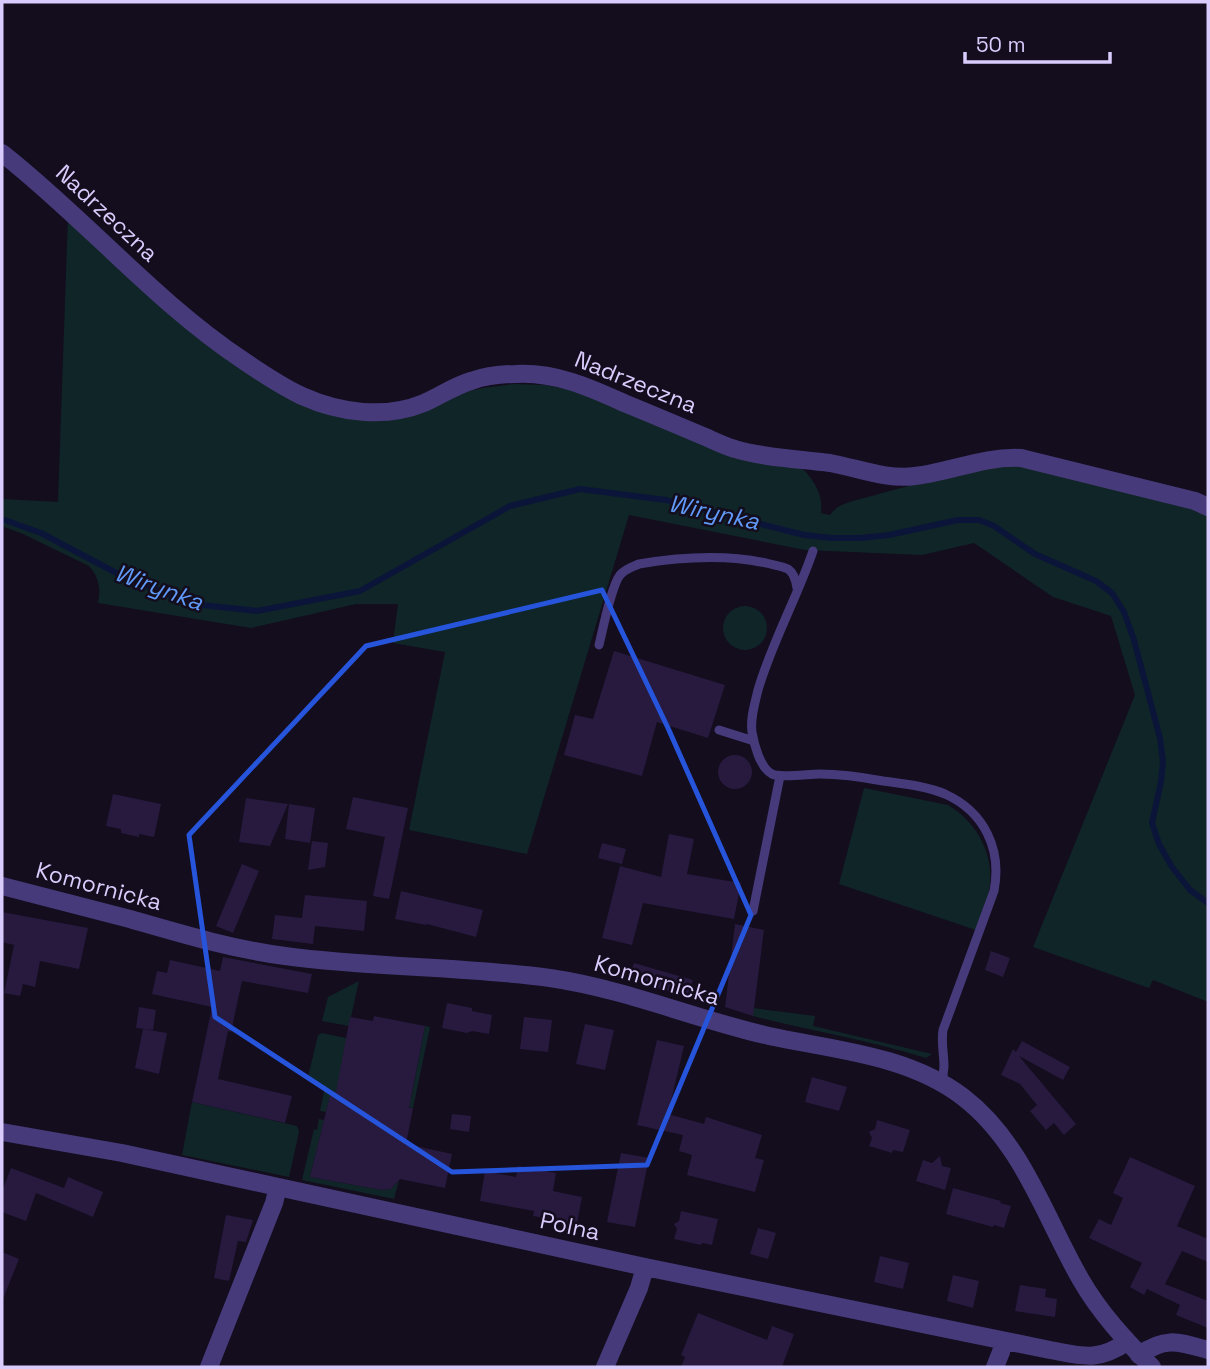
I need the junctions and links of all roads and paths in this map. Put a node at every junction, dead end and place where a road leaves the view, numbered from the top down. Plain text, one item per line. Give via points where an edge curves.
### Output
1 (2, 153) edge
2 (1208, 507) edge
3 (813, 551) dead end
4 (797, 590) junction
5 (599, 645) dead end
6 (719, 730) dead end
7 (754, 741) junction
8 (780, 776) junction
9 (2, 886) edge
10 (753, 911) dead end
11 (941, 1082) junction
12 (2, 1132) edge
13 (278, 1187) junction
14 (645, 1267) junction
15 (1003, 1341) junction
16 (1208, 1350) edge
17 (1140, 1354) edge
18 (209, 1367) edge
19 (604, 1367) edge
20 (995, 1367) edge

1 - 2 street, Nadrzeczna via 174,309 223,347 276,383 327,405 354,411 404,409 470,381 538,373 585,386 735,449 904,477 1004,457 1021,458
3 - 4 lane
4 - 5 lane via 789,570 747,559 703,557 639,564 621,573 615,583
4 - 7 lane via 761,680 752,721
6 - 7 lane
7 - 8 lane via 767,770
8 - 10 lane
8 - 11 lane via 852,776 930,789 968,809 986,831 997,875 943,1030 945,1070
9 - 11 street, Komornicka via 260,952 589,985 757,1033 873,1057
11 - 17 street, Komornicka via 977,1109 1009,1146 1096,1304
12 - 13 street, Polna
13 - 14 street, Polna
13 - 18 street
14 - 15 street, Polna
14 - 19 street
15 - 17 street, Polna via 1090,1356
15 - 20 street
16 - 17 street, Polna via 1168,1341

